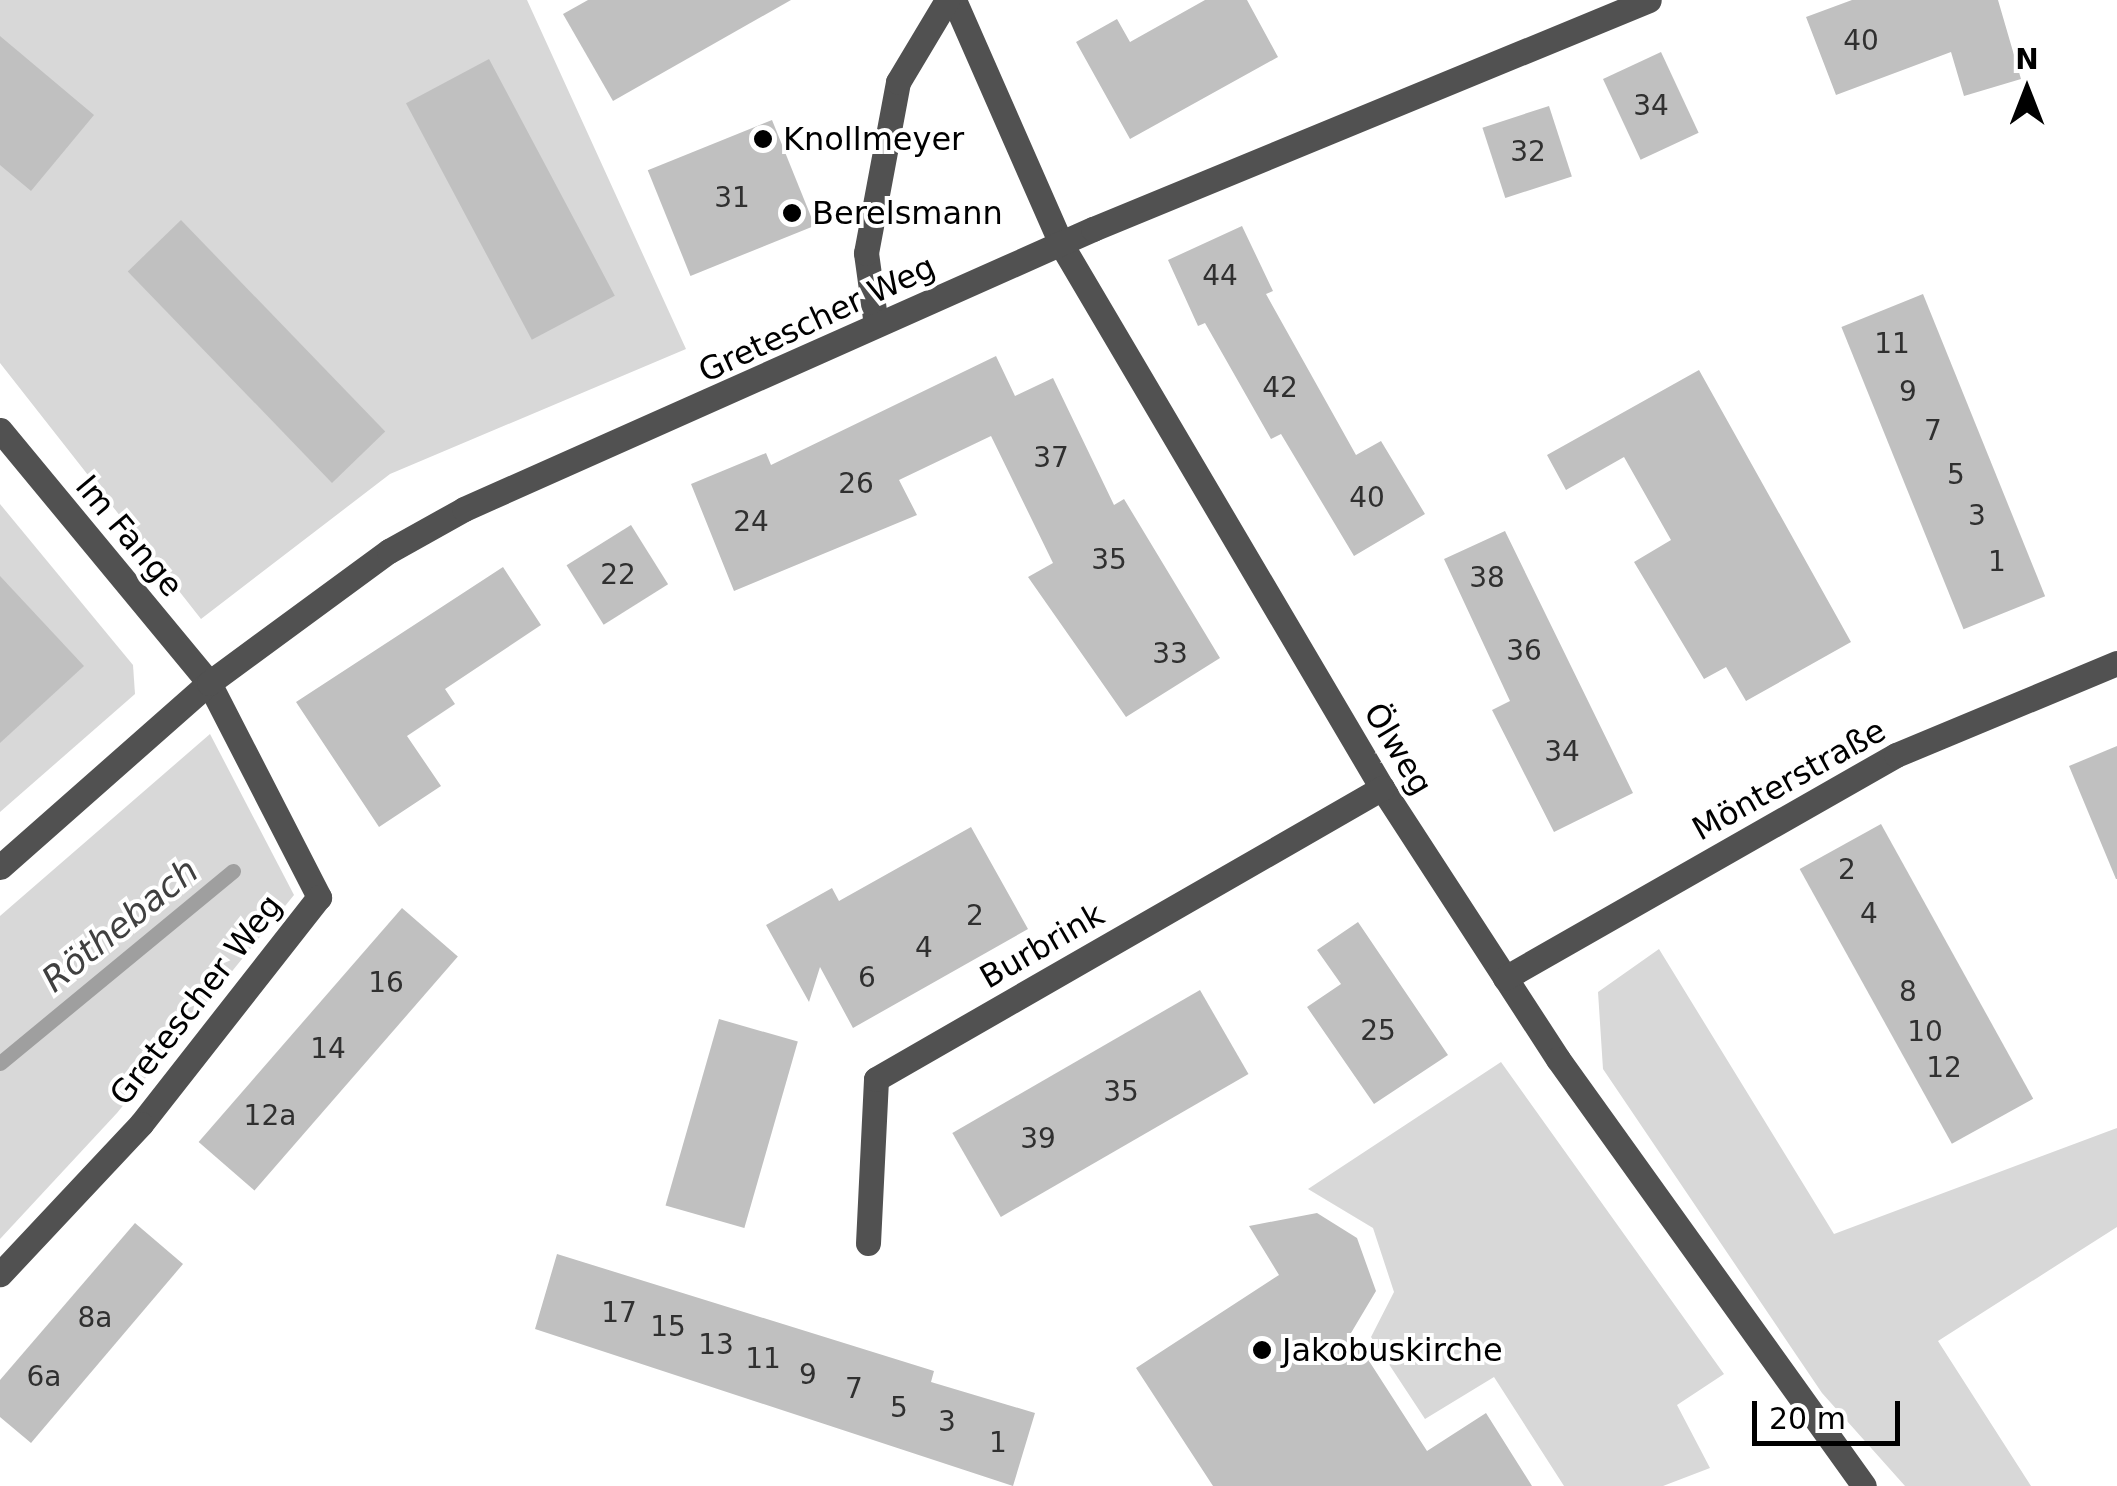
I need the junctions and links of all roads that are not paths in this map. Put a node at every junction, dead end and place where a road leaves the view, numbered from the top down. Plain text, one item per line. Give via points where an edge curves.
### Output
1 (951, 0) edge
2 (1649, 0) edge
3 (1061, 244) junction
4 (876, 325) junction
5 (0, 430) edge
6 (2117, 662) edge
7 (209, 683) junction
8 (1382, 788) junction
9 (0, 867) edge
10 (1505, 978) junction
11 (868, 1242) dead end
12 (0, 1274) edge
13 (1864, 1486) edge

1 - 3 street, Ölweg
1 - 4 street, Ölweg via 898,82 866,253
2 - 3 street, Gretescher Weg
3 - 4 street, Gretescher Weg
3 - 8 street, Ölweg
4 - 7 street, Gretescher Weg via 464,508 388,551
5 - 7 street, Im Fange
6 - 10 street, Mönterstraße via 1896,756
7 - 9 street, Gretescher Weg
7 - 12 street, Gretescher Weg via 319,897 141,1124
8 - 10 street, Ölweg
8 - 11 street, Burbrink via 876,1079
10 - 13 street, Ölweg

